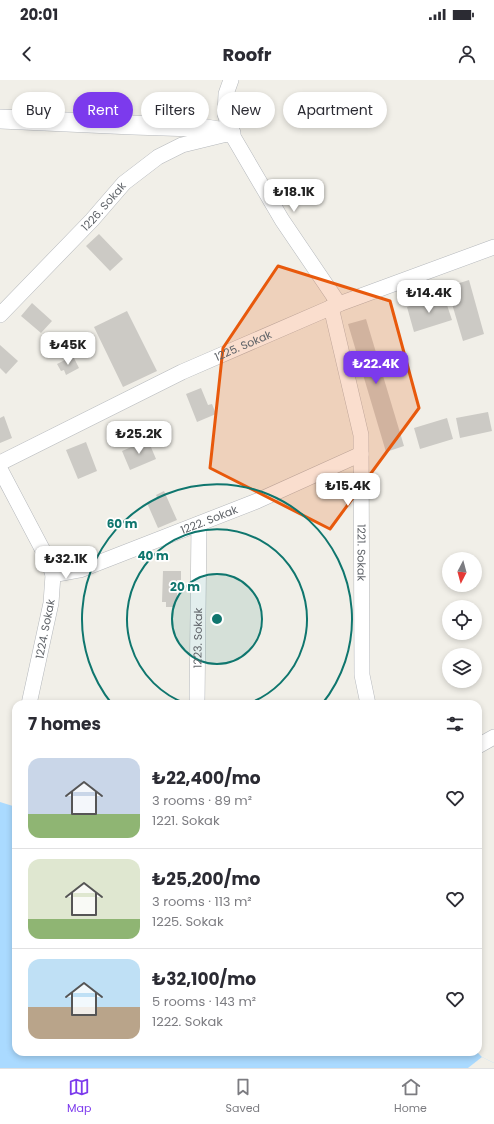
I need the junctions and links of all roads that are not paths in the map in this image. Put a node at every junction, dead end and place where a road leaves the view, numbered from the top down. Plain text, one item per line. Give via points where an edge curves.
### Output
1 (231, 80) edge
2 (0, 119) edge
3 (231, 133) junction
4 (494, 247) edge
5 (335, 306) junction
6 (0, 315) edge
7 (361, 454) junction
8 (0, 463) edge
9 (0, 469) edge
10 (199, 524) junction
11 (53, 575) junction
12 (30, 700) edge
13 (197, 700) edge
14 (367, 700) edge
15 (494, 737) edge
16 (482, 744) edge

1 - 3 street, 1221. Sokak via 226,94 225,114
2 - 3 street via 194,126
3 - 5 street, 1221. Sokak
3 - 6 street, 1226. Sokak via 182,145 158,157 124,183 92,220
4 - 5 street, 1225. Sokak
5 - 7 street, 1221. Sokak via 361,435
5 - 8 street, 1225. Sokak via 182,372
7 - 10 street, 1222. Sokak
7 - 14 street, 1221. Sokak via 362,674
9 - 11 street, 1224. Sokak via 48,560
10 - 11 street, 1222. Sokak via 80,570
10 - 13 street, 1223. Sokak
11 - 12 street, 1224. Sokak via 50,603
15 - 16 street

